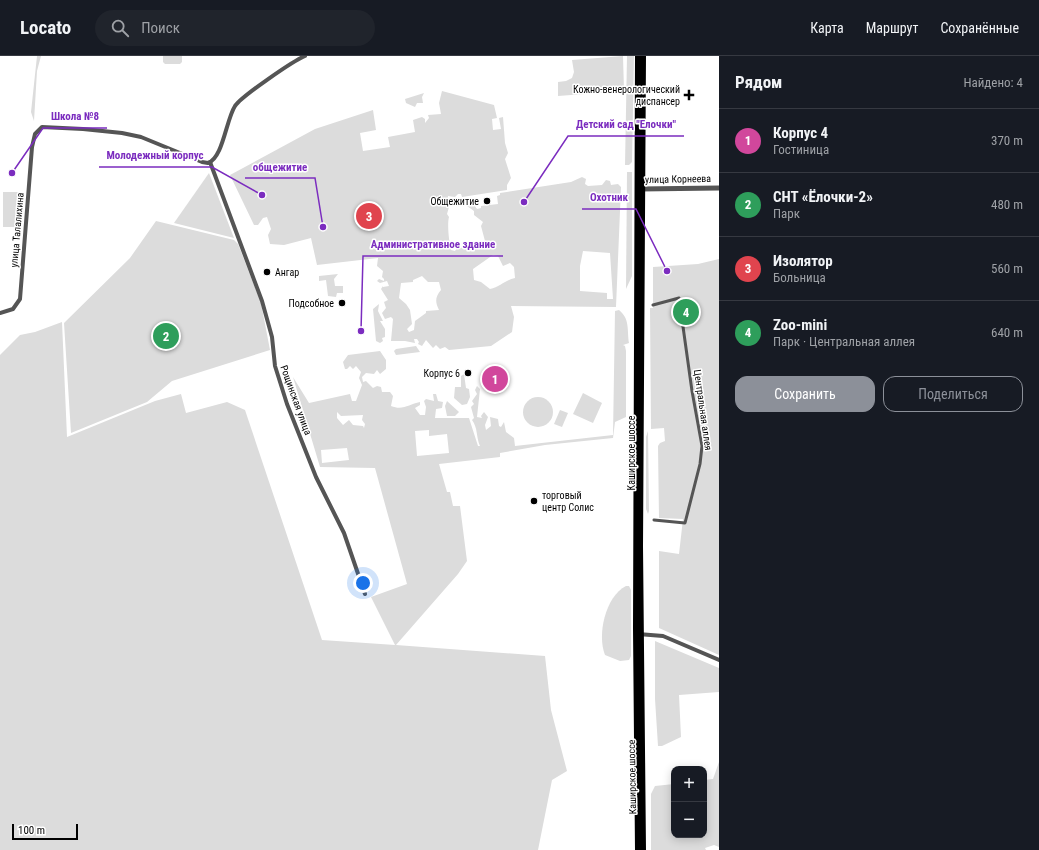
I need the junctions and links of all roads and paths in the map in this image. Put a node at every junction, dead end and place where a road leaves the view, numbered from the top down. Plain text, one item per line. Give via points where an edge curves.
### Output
1 (305, 56) edge
2 (638, 56) edge
3 (642, 56) edge
4 (210, 162) junction
5 (719, 188) edge
6 (639, 189) junction
7 (653, 305) dead end
8 (0, 312) edge
9 (654, 520) dead end
10 (365, 594) dead end
11 (638, 634) junction
12 (719, 660) edge
13 (638, 850) edge
14 (643, 850) edge

1 - 4 street via 238,103 230,116 217,156
2 - 6 main road, Каширское шоссе
3 - 6 main road, Каширское шоссе
4 - 8 street, улица Талалихина via 128,134 60,127 39,129 34,135 32,147 20,299 13,309
4 - 10 street, Рощинская улица via 262,301 272,337 274,366 287,404 316,477 344,533
5 - 6 street, улица Корнеева
6 - 11 main road, Каширское шоссе
7 - 9 street, Центральная аллея via 679,298 702,446 685,523
11 - 12 street via 663,636
11 - 13 main road, Каширское шоссе
11 - 14 main road, Каширское шоссе

